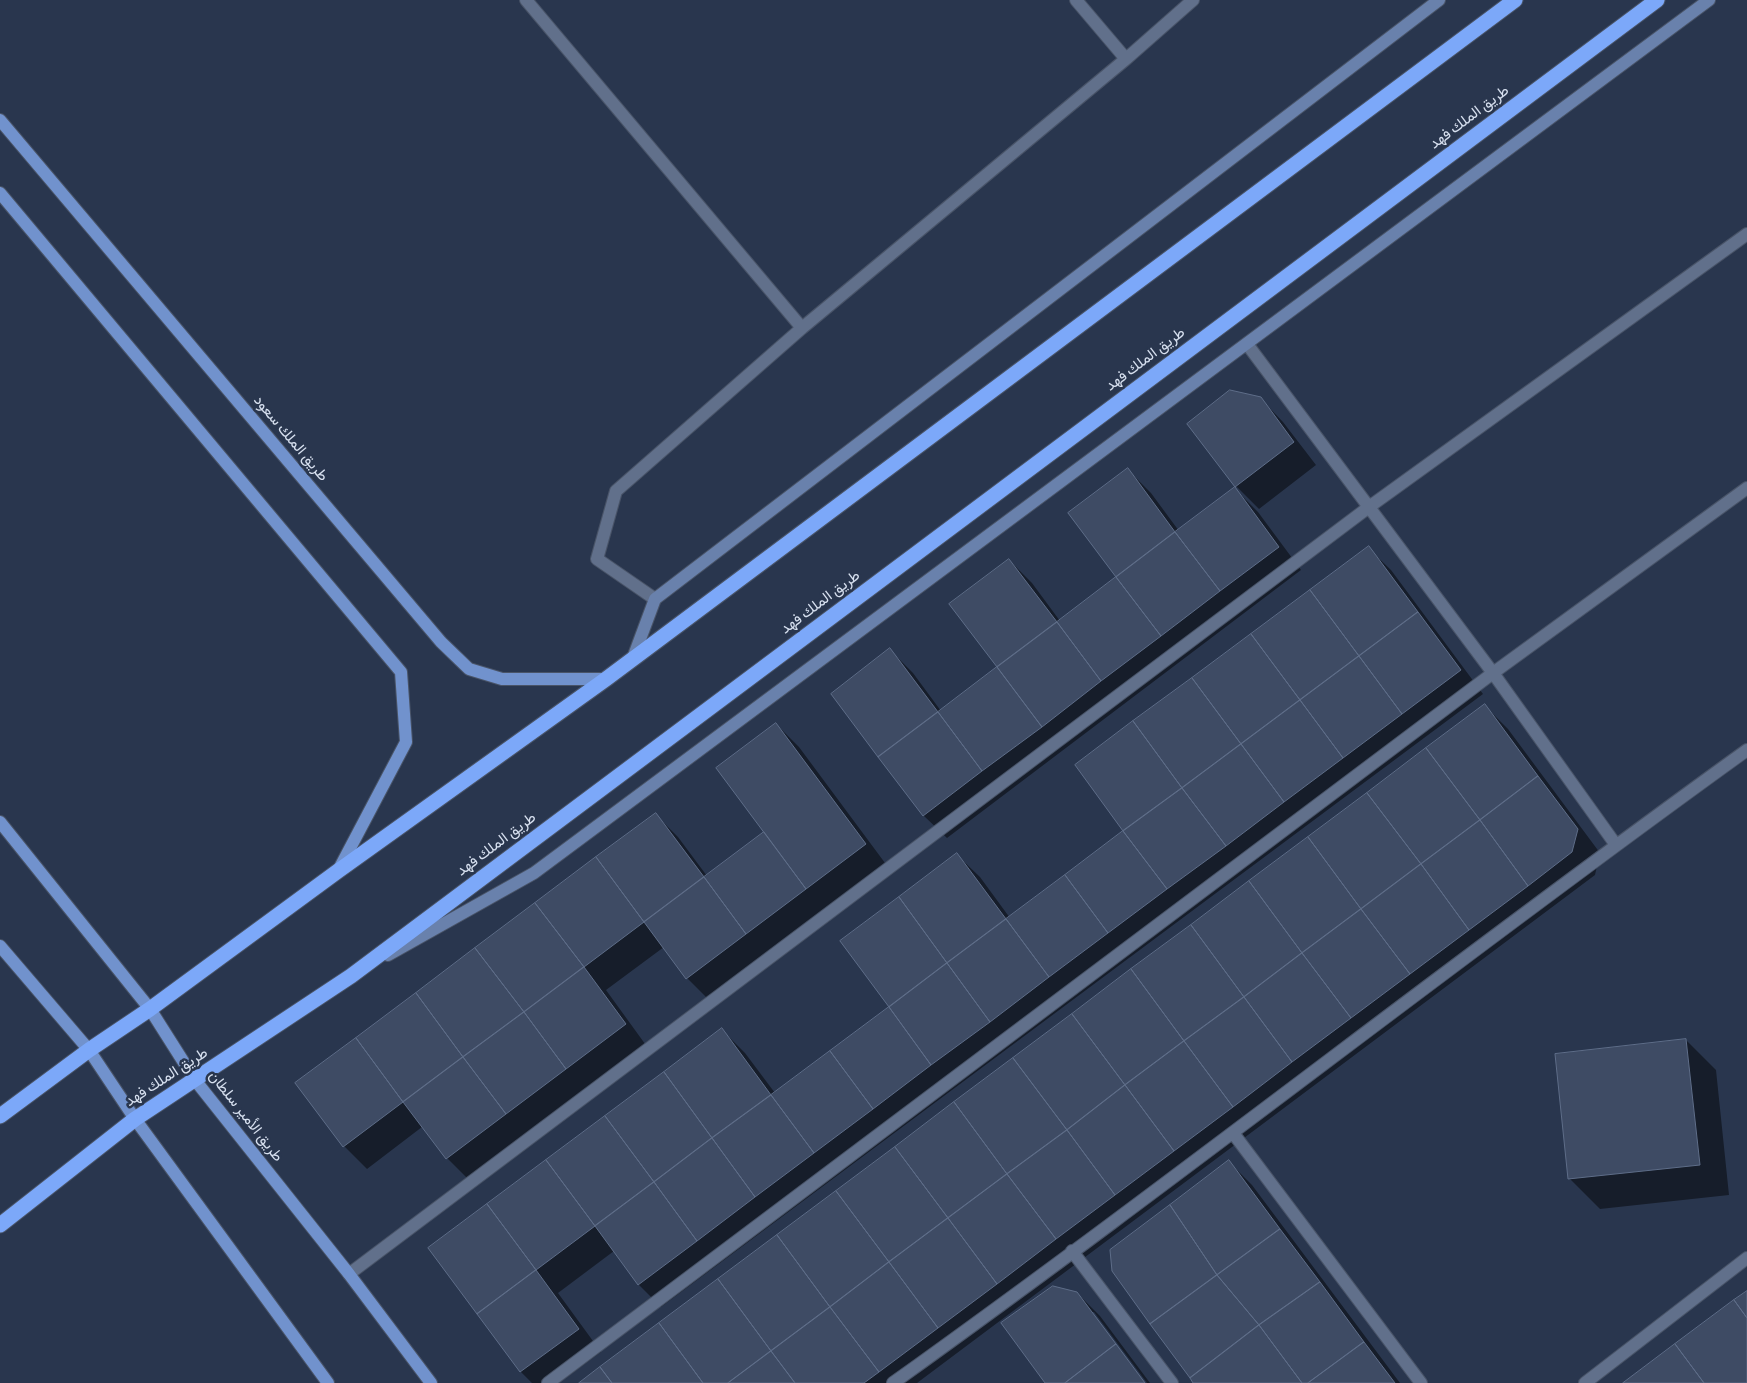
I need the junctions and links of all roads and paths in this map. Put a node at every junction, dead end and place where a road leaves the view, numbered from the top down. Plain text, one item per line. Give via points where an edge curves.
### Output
1 (526, 0) edge
2 (1076, 0) edge
3 (1193, 0) edge
4 (1439, 0) edge
5 (1515, 0) edge
6 (1657, 0) edge
7 (1709, 0) edge
8 (1126, 59) junction
9 (0, 120) edge
10 (0, 193) edge
11 (1747, 234) edge
12 (802, 328) junction
13 (1247, 344) junction
14 (1747, 488) edge
15 (1369, 507) junction
16 (655, 599) junction
17 (633, 658) junction
18 (1493, 673) junction
19 (606, 679) junction
20 (1747, 750) edge
21 (0, 822) edge
22 (1616, 845) junction
23 (338, 871) junction
24 (0, 946) edge
25 (351, 976) junction
26 (150, 1009) junction
27 (88, 1050) junction
28 (195, 1080) junction
29 (0, 1116) edge
30 (134, 1119) junction
31 (1233, 1133) junction
32 (0, 1224) edge
33 (1072, 1251) junction
34 (1747, 1258) edge
35 (349, 1274) junction
36 (911, 1378) edge
37 (328, 1383) edge
38 (431, 1383) edge
39 (548, 1383) edge
40 (893, 1383) edge
41 (1172, 1383) edge
42 (1421, 1383) edge
43 (1585, 1383) edge

1 - 12 street
2 - 8 street
3 - 8 street
4 - 16 street
5 - 17 highway
6 - 25 highway, طريق الملك فهد
7 - 13 street
8 - 12 street
9 - 19 main road, طريق الملك سعود via 442,642 469,669 502,679
10 - 23 main road via 401,672 406,742
11 - 15 street
12 - 16 street via 616,491 597,559
13 - 15 street
13 - 25 street via 534,874
14 - 18 street
15 - 18 street
15 - 35 street
16 - 17 street
17 - 19 highway
18 - 22 street
18 - 39 street
19 - 23 highway
20 - 22 street
21 - 26 main road, طريق الأمير سلطان
22 - 31 street
23 - 26 highway
24 - 27 main road
25 - 28 highway, طريق الملك فهد
26 - 27 highway
26 - 28 main road, طريق الأمير سلطان
27 - 29 highway
27 - 30 main road
28 - 30 highway, طريق الملك فهد
28 - 35 main road, طريق الأمير سلطان
30 - 32 highway, طريق الملك فهد
30 - 37 main road
31 - 33 street
31 - 42 street
33 - 36 street
33 - 41 street
34 - 43 street
35 - 38 main road, طريق الأمير سلطان
36 - 40 street

